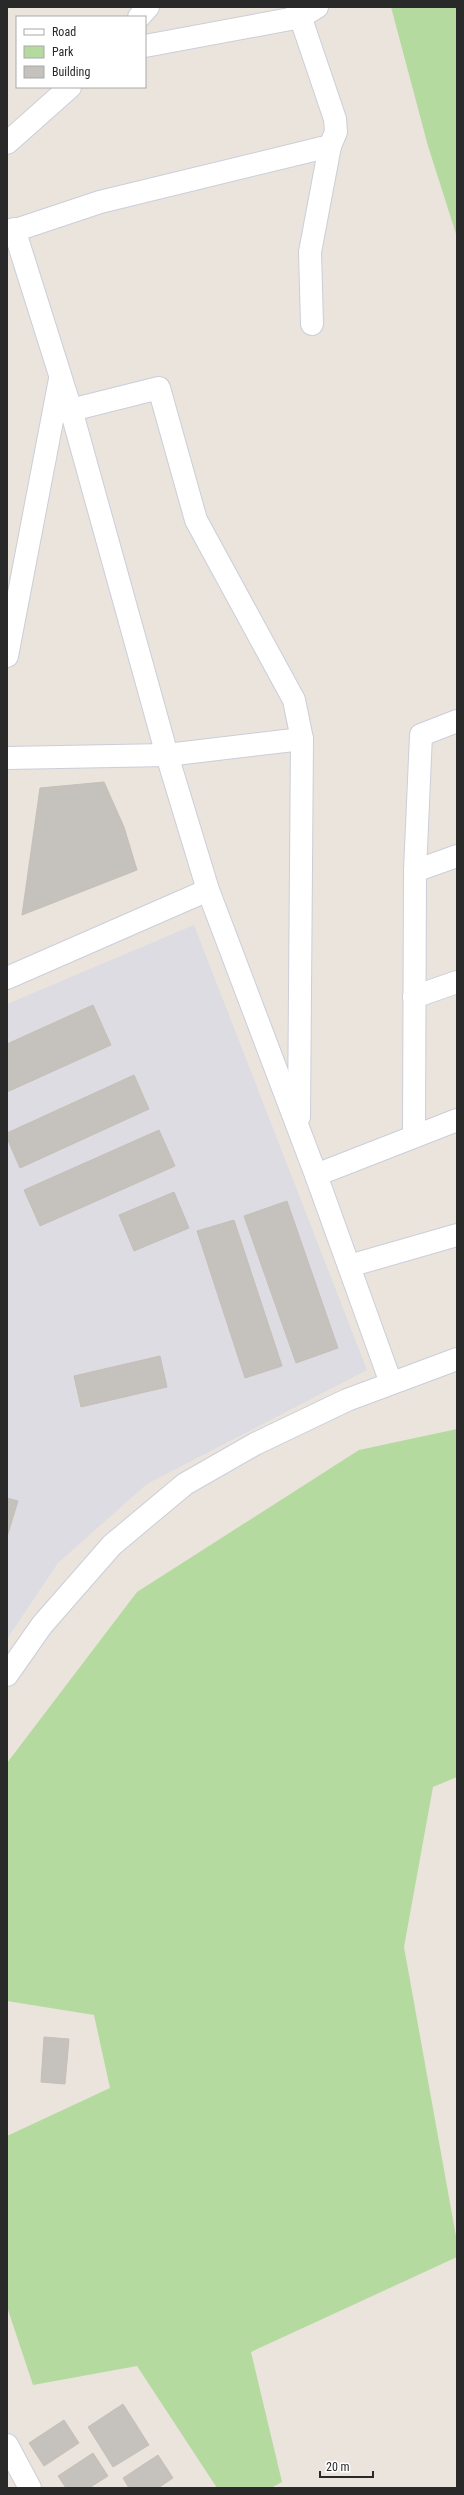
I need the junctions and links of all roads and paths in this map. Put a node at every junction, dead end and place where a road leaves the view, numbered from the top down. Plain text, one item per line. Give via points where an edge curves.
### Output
1 (148, 7) edge
2 (305, 10) edge
3 (140, 16) edge
4 (146, 46) edge
5 (69, 88) edge
6 (7, 143) edge
7 (330, 146) junction
8 (11, 231) edge
9 (312, 324) dead end
10 (60, 375) junction
11 (71, 410) junction
12 (7, 656) edge
13 (457, 721) edge
14 (302, 739) junction
15 (167, 755) junction
16 (7, 758) edge
17 (457, 856) edge
18 (415, 871) junction
19 (208, 890) junction
20 (7, 978) edge
21 (457, 982) edge
22 (414, 998) junction
23 (457, 1120) edge
24 (299, 1130) junction
25 (414, 1136) junction
26 (316, 1175) junction
27 (457, 1235) edge
28 (349, 1266) junction
29 (457, 1359) edge
30 (391, 1384) junction
31 (7, 1675) edge
32 (7, 2445) edge
33 (30, 2488) edge

1 - 3 street
2 - 4 street
2 - 7 street via 335,119 336,132
5 - 6 street
7 - 8 street via 100,202
7 - 9 street via 310,252
8 - 10 street
10 - 11 street
10 - 12 street
11 - 14 street via 159,388 196,520 294,700
11 - 15 street
13 - 18 street via 421,735
14 - 15 street
14 - 24 street
15 - 16 street
15 - 19 street
17 - 18 street
18 - 22 street
19 - 20 street
19 - 24 street
21 - 22 street
22 - 25 street
23 - 25 street
24 - 26 street
25 - 26 street
26 - 28 street
27 - 28 street
28 - 30 street
29 - 30 street
30 - 31 street via 347,1400 255,1444 185,1484 112,1546 42,1625
32 - 33 street

